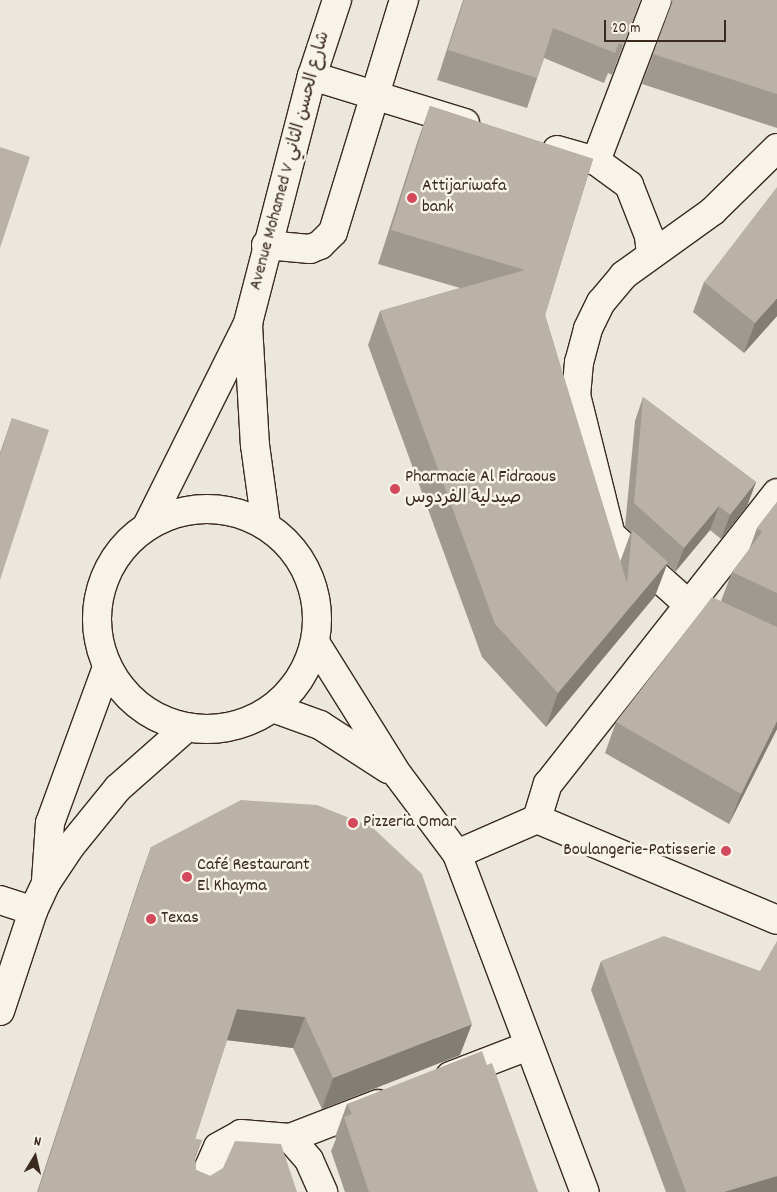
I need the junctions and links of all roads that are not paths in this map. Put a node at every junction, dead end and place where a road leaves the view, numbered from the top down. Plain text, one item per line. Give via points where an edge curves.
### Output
1 (337, 0) edge
2 (404, 0) edge
3 (657, 0) edge
4 (312, 76) junction
5 (372, 97) junction
6 (494, 132) edge
7 (531, 142) edge
8 (777, 148) edge
9 (596, 161) junction
10 (266, 244) junction
11 (651, 255) junction
12 (248, 324) junction
13 (777, 493) edge
14 (266, 525) junction
15 (148, 526) junction
16 (688, 604) junction
17 (316, 644) junction
18 (777, 646) edge
19 (107, 667) junction
20 (273, 708) junction
21 (186, 728) junction
22 (398, 775) junction
23 (537, 819) junction
24 (457, 854) junction
25 (46, 883) junction
26 (0, 900) edge
27 (33, 911) junction
28 (777, 920) edge
29 (0, 1011) edge
30 (528, 1046) junction
31 (428, 1085) edge
32 (400, 1096) edge
33 (290, 1138) junction
34 (198, 1192) edge
35 (324, 1192) edge
36 (585, 1192) edge

1 - 4 street, Avenue Mohamed V شارع الحسن الثاني
2 - 5 street
3 - 9 street
4 - 5 street
4 - 10 street, Avenue Mohamed V شارع الحسن الثاني
5 - 6 street
5 - 10 street via 333,232 320,246 299,250
7 - 9 street
8 - 11 street via 713,211
9 - 11 street via 630,185 650,236
10 - 12 street, Avenue Mohamed V شارع الحسن الثاني
11 - 16 street via 624,275 601,302 588,329 579,362 576,395 611,535
12 - 14 street, Avenue Mohamed V شارع الحسن الثاني via 255,445
12 - 15 street, Avenue Mohamed V شارع الحسن الثاني
13 - 16 street
14 - 15 street, Avenue Mohamed V شارع الحسن الثاني via 238,513 207,508 176,513
14 - 17 street, Avenue Mohamed V شارع الحسن الثاني via 292,548 310,577 318,610
15 - 19 street, Avenue Mohamed V شارع الحسن الثاني via 123,547 106,574 97,604 97,636
16 - 18 street
16 - 23 street via 548,784
17 - 20 street, Avenue Mohamed V شارع الحسن الثاني via 306,669 292,690
17 - 22 street
19 - 21 street, Avenue Mohamed V شارع الحسن الثاني via 127,695 154,716
19 - 25 street via 50,823
20 - 21 street, Avenue Mohamed V شارع الحسن الثاني via 246,722 217,730
20 - 22 street via 320,725
21 - 25 street via 118,788 70,846
22 - 24 street
23 - 24 street
23 - 28 street
24 - 30 street
25 - 27 street
26 - 27 street
27 - 29 street
30 - 31 street
30 - 36 street
32 - 33 street
33 - 34 street via 241,1134 218,1147
33 - 35 street via 308,1160

